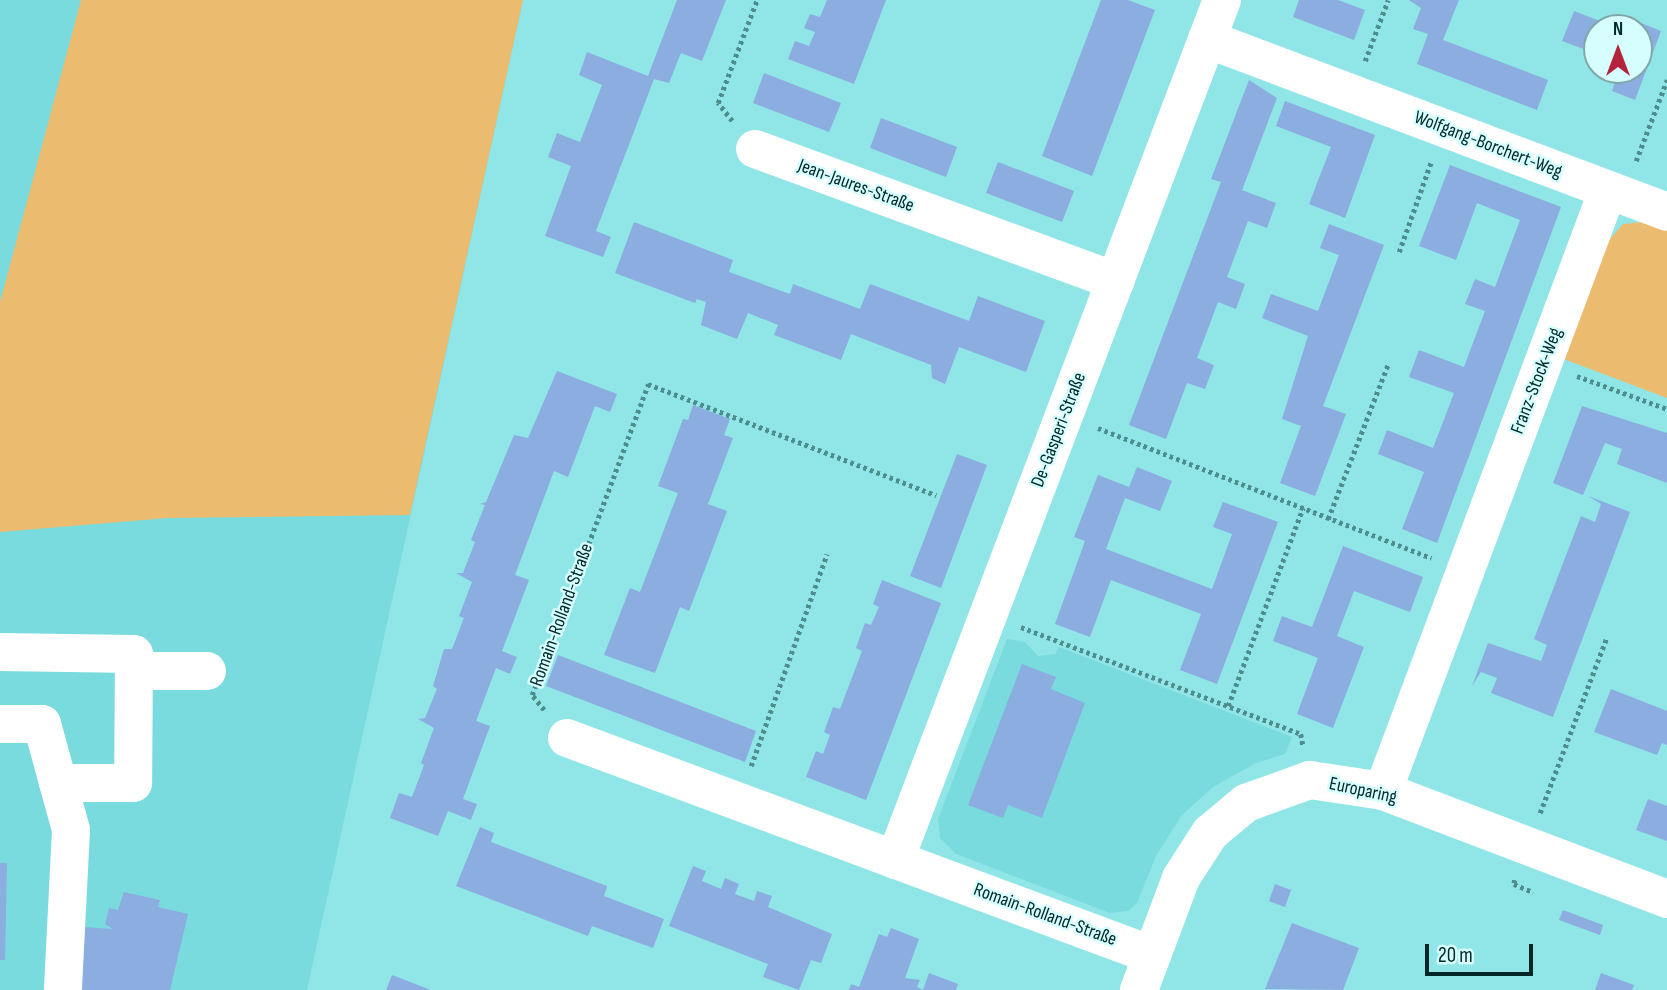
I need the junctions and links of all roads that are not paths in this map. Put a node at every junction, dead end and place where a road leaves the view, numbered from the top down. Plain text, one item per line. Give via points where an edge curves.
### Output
1 (1222, 0) edge
2 (1208, 39) junction
3 (755, 149) road end
4 (1615, 193) junction
5 (1667, 212) edge
6 (1116, 281) junction
7 (0, 652) edge
8 (134, 671) junction
9 (206, 671) dead end
10 (0, 724) edge
11 (567, 738) road end
12 (58, 783) junction
13 (1383, 791) junction
14 (895, 860) junction
15 (1667, 899) edge
16 (1146, 973) edge
17 (63, 990) edge

1 - 2 street, De-Gasperi-Straße
2 - 4 street, Wolfgang-Borchert-Weg
2 - 6 street, De-Gasperi-Straße
3 - 6 street, Jean-Jaures-Straße
4 - 5 street, Wolfgang-Borchert-Weg
4 - 13 street, Franz-Stock-Weg via 1544,363
6 - 14 street, De-Gasperi-Straße
7 - 8 street via 134,653
8 - 9 street
8 - 12 street via 133,783
10 - 12 street via 42,724
11 - 14 street, Romain-Rolland-Straße
12 - 17 street via 71,830
13 - 15 street, Europaring
13 - 16 street, Europaring via 1310,780 1246,803 1210,833 1181,878
14 - 16 street, Romain-Rolland-Straße

